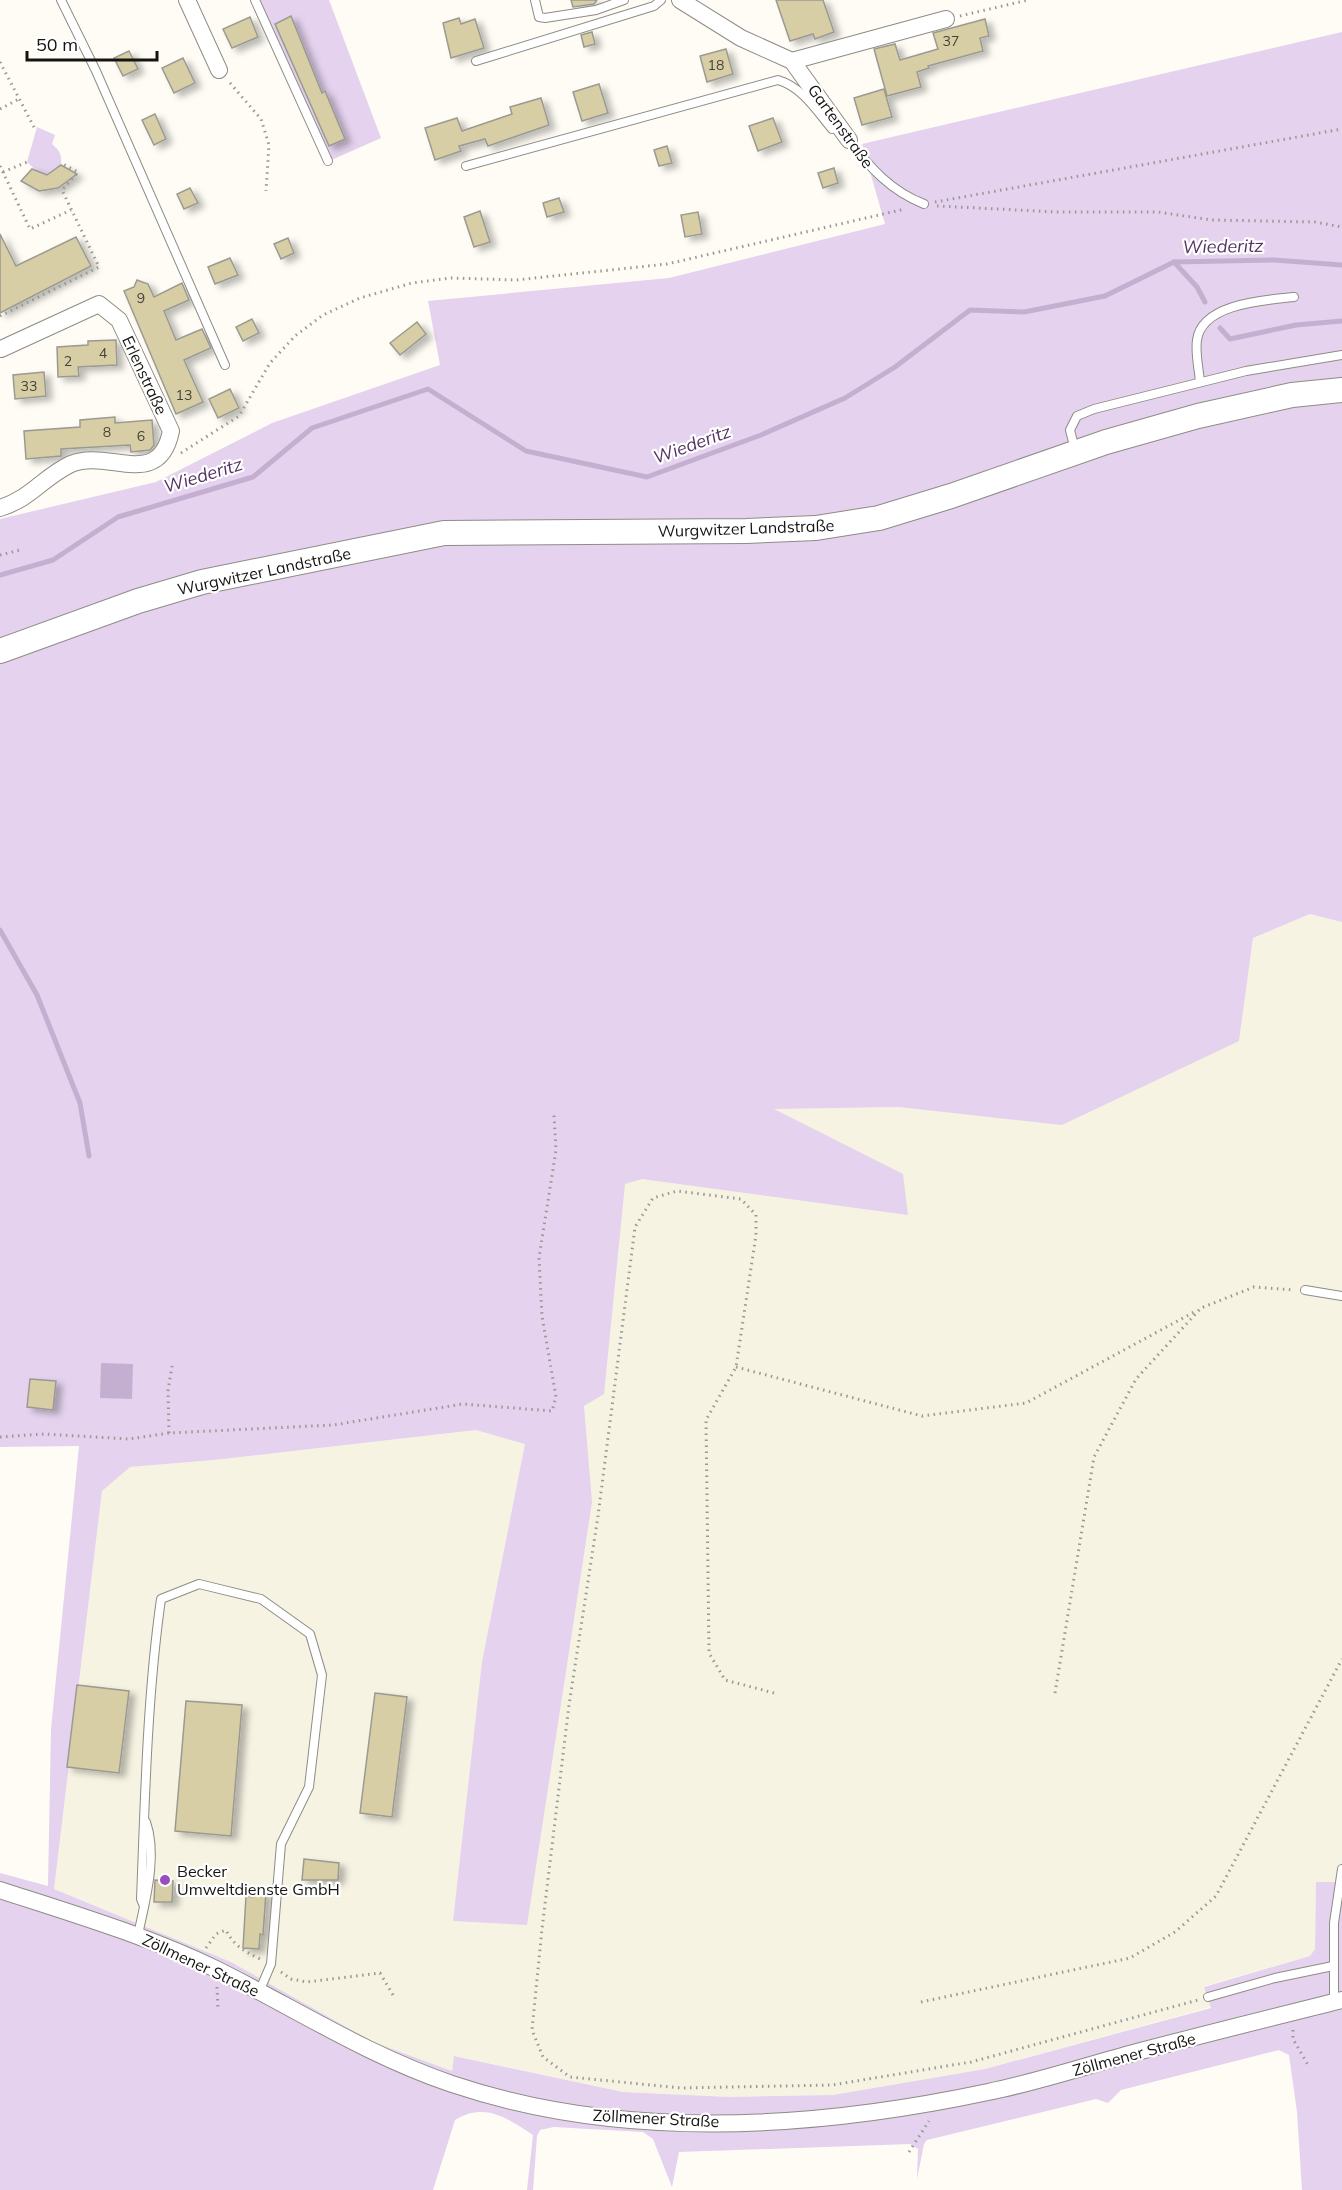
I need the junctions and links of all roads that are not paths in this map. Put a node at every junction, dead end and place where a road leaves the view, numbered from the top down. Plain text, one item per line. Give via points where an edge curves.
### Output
1 (61, 0) edge
2 (187, 0) edge
3 (255, 0) edge
4 (535, 0) edge
5 (624, 0) edge
6 (661, 0) edge
7 (680, 0) edge
8 (946, 19) road end
9 (476, 61) dead end
10 (792, 61) junction
11 (219, 70) road end
12 (832, 129) dead end
13 (849, 140) joint
14 (328, 161) dead end
15 (466, 166) dead end
16 (924, 204) road end
17 (1294, 297) dead end
18 (0, 349) edge
19 (1342, 355) edge
20 (225, 365) dead end
21 (1200, 382) junction
22 (1342, 390) edge
23 (1075, 452) junction
24 (0, 508) edge
25 (0, 651) edge
26 (1305, 1290) road end
27 (1342, 1296) edge
28 (1342, 1869) edge
29 (0, 1890) edge
30 (138, 1935) junction
31 (1333, 1966) junction
32 (259, 1992) junction
33 (1208, 1997) road end
34 (1338, 2001) edge

1 - 20 lane via 96,70
2 - 11 street
3 - 14 lane
4 - 5 lane via 539,17 545,18 596,10
6 - 9 lane via 654,6
7 - 10 street, Gartenstraße via 741,38
8 - 10 street
10 - 13 street, Gartenstraße
12 - 15 lane via 800,92 778,80
13 - 16 lane, Gartenstraße via 875,173 905,197
17 - 21 lane via 1236,304 1209,319 1197,338
18 - 24 street, Erlenstraße via 99,304 119,320 171,430 167,448 156,458 128,466 110,461 74,463 20,502
19 - 21 lane
21 - 23 lane via 1077,416 1070,430
22 - 23 main road, Wurgwitzer Landstraße via 1245,404
23 - 25 main road, Wurgwitzer Landstraße via 879,518 816,528 444,534 202,582
26 - 27 lane
28 - 31 lane
29 - 30 street, Zöllmener Straße
30 - 32 street, Zöllmener Straße
30 - 32 lane via 144,1906 141,1899 153,1657 161,1599 199,1584 261,1599 310,1634 322,1675 309,1787 281,1844 271,1964
31 - 33 lane via 1275,1977
31 - 34 lane
32 - 34 street, Zöllmener Straße via 382,2057 434,2078 568,2112 649,2121 718,2122 808,2119 932,2102 1036,2081

